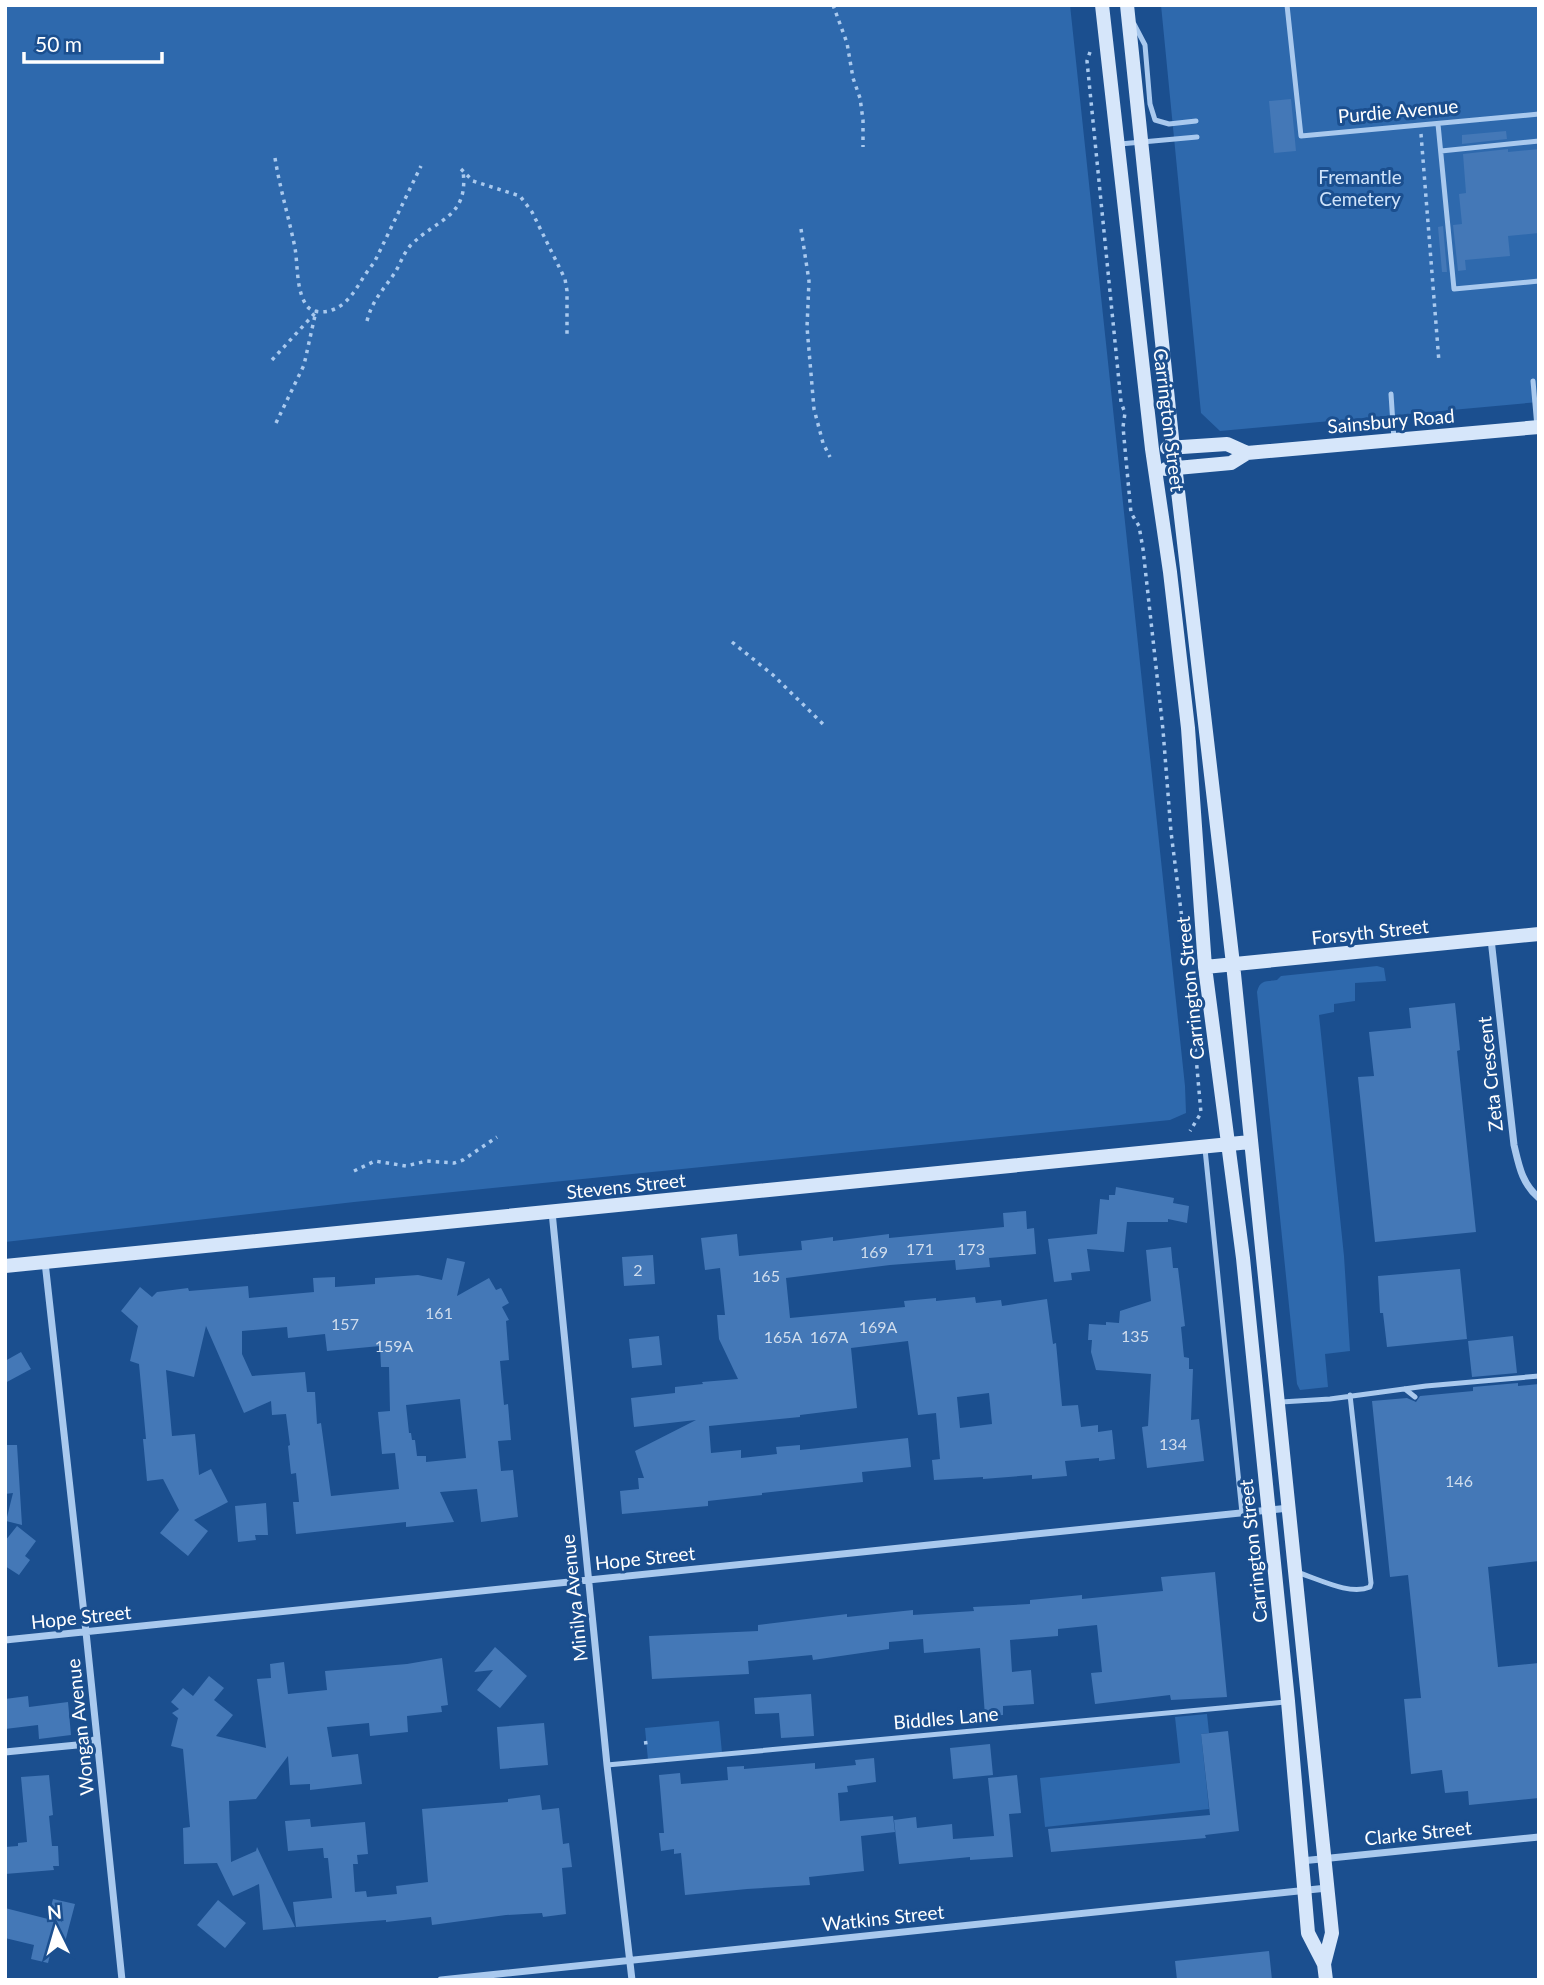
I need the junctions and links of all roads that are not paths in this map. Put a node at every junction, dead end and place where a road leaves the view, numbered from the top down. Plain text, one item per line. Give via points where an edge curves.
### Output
1 (1102, 5) edge
2 (1287, 5) edge
3 (1128, 8) edge
4 (1539, 114) edge
5 (1196, 121) dead end
6 (1438, 124) junction
7 (1197, 137) dead end
8 (1539, 141) edge
9 (1142, 142) junction
10 (1116, 145) junction
11 (1441, 151) junction
12 (1539, 281) edge
13 (1533, 381) dead end
14 (1391, 394) dead end
15 (1538, 427) edge
16 (1394, 440) junction
17 (1173, 448) junction
18 (1152, 449) junction
19 (1247, 453) junction
20 (1176, 468) junction
21 (1155, 470) junction
22 (1539, 934) edge
23 (1491, 939) junction
24 (1233, 964) junction
25 (1205, 967) junction
26 (1251, 1142) junction
27 (1229, 1144) junction
28 (1198, 1147) junction
29 (1539, 1198) edge
30 (552, 1212) junction
31 (44, 1262) junction
32 (5, 1266) edge
33 (1539, 1376) edge
34 (1405, 1388) junction
35 (1350, 1395) junction
36 (1415, 1397) dead end
37 (1278, 1402) junction
38 (1289, 1508) junction
39 (1268, 1510) junction
40 (1242, 1513) junction
41 (1295, 1572) junction
42 (588, 1580) junction
43 (86, 1632) junction
44 (5, 1640) edge
45 (1288, 1701) junction
46 (97, 1739) junction
47 (5, 1752) edge
48 (607, 1765) junction
49 (1539, 1837) edge
50 (1325, 1858) junction
51 (1301, 1861) junction
52 (1327, 1888) junction
53 (1303, 1891) junction
54 (630, 1960) junction
55 (1324, 1964) junction
56 (122, 1980) edge
57 (441, 1980) edge
58 (632, 1980) edge
59 (1326, 1980) edge

1 - 10 main road, Carrington Street
2 - 6 lane, Purdie Avenue via 1301,136
3 - 5 lane via 1145,45 1155,120 1169,124
3 - 9 main road, Carrington Street
4 - 6 lane, Purdie Avenue
6 - 11 lane
7 - 9 lane
8 - 11 lane
9 - 10 lane
9 - 17 main road, Carrington Street
10 - 18 main road, Carrington Street
11 - 12 lane via 1454,289
13 - 15 lane
14 - 16 lane
15 - 16 main road, Sainsbury Road
16 - 19 main road, Sainsbury Road
17 - 18 main road, Sainsbury Road
17 - 19 main road, Sainsbury Road via 1227,444
17 - 20 main road, Carrington Street
18 - 21 main road, Carrington Street
19 - 20 main road, Sainsbury Road via 1231,463
20 - 21 main road, Sainsbury Road
20 - 24 main road, Carrington Street
21 - 25 main road, Carrington Street via 1188,728
22 - 23 main road, Forsyth Street
23 - 24 main road, Forsyth Street
23 - 29 street, Zeta Crescent via 1514,1145 1528,1189
24 - 25 main road, Forsyth Street
24 - 26 main road, Carrington Street
25 - 27 main road, Carrington Street
26 - 27 main road, Stevens Street
26 - 37 main road, Carrington Street
27 - 28 main road, Stevens Street
27 - 39 main road, Carrington Street
28 - 30 main road, Stevens Street
28 - 40 lane
30 - 31 main road, Stevens Street
30 - 42 street, Minilya Avenue
31 - 32 main road, Stevens Street
31 - 43 street, Wongan Avenue
33 - 34 lane
34 - 35 lane
34 - 36 lane
35 - 37 lane
35 - 41 lane via 1370,1587 1355,1590
37 - 38 main road, Carrington Street
38 - 39 street, Hope Street
38 - 41 main road, Carrington Street
39 - 40 street, Hope Street
39 - 45 main road, Carrington Street
40 - 42 street, Hope Street
41 - 50 main road, Carrington Street
42 - 43 street, Hope Street
42 - 48 street, Minilya Avenue
43 - 44 street, Hope Street
43 - 46 street, Wongan Avenue
45 - 48 lane, Biddles Lane
45 - 51 main road, Carrington Street
46 - 47 street
46 - 56 street, Wongan Avenue
48 - 54 street, Minilya Avenue
49 - 50 street, Clarke Street
50 - 51 street, Clarke Street
50 - 52 main road, Carrington Street
51 - 53 main road, Carrington Street
52 - 53 street, Watkins Street
52 - 55 main road, Carrington Street via 1332,1933
53 - 54 street, Watkins Street
53 - 55 main road, Carrington Street via 1308,1933
54 - 57 street, Watkins Street
54 - 58 street, Minilya Avenue
55 - 59 main road, Carrington Street

